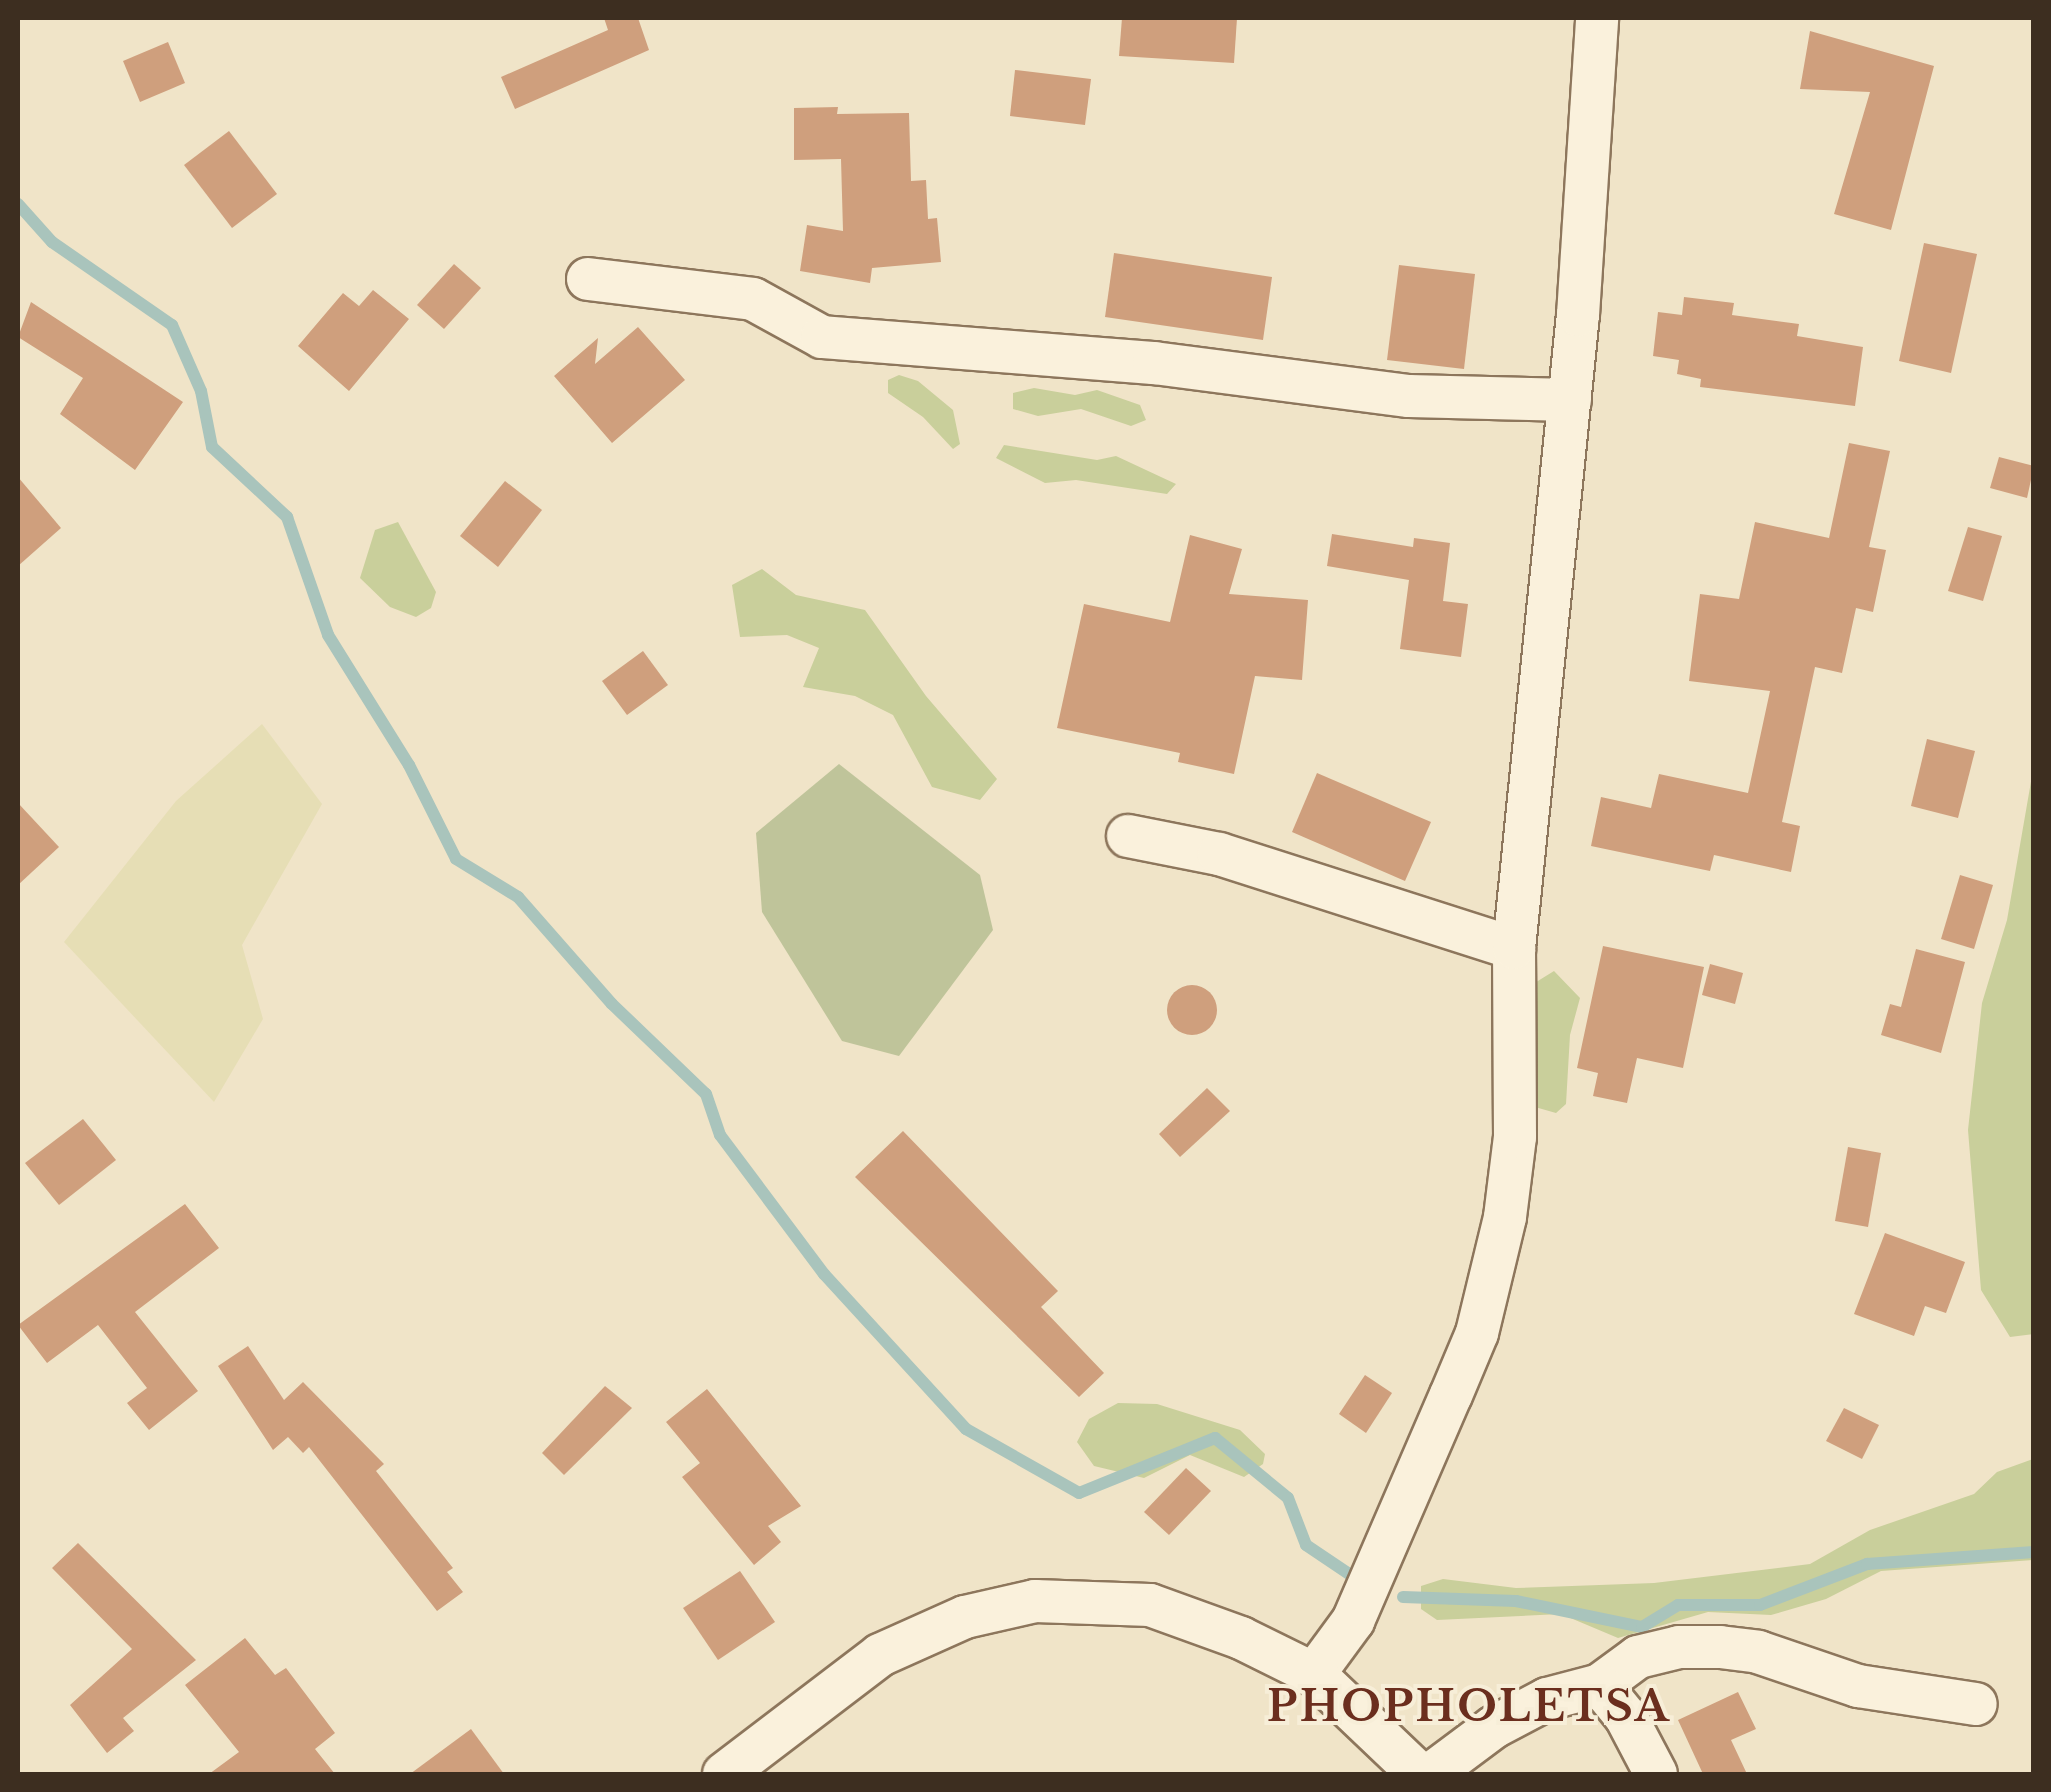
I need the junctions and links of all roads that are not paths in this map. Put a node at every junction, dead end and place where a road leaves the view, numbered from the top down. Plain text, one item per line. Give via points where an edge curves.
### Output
1 (1598, 18) edge
2 (588, 279) dead end
3 (1570, 400) junction
4 (1128, 836) dead end
5 (1514, 948) junction
6 (1314, 1674) junction
7 (1600, 1684) junction
8 (1976, 1704) dead end
9 (724, 1774) edge
10 (1419, 1774) edge
11 (1431, 1774) edge
12 (1656, 1774) edge

1 - 3 street
2 - 3 street via 753,299 822,337 1154,363 1409,396
3 - 5 street
4 - 5 street via 1220,854
5 - 6 street via 1515,1137 1505,1217 1477,1333 1353,1621
6 - 9 street via 1241,1638 1150,1606 1036,1601 965,1617 880,1655
6 - 10 street
7 - 8 street via 1638,1658 1679,1647 1720,1647 1758,1652 1858,1686
7 - 11 street via 1547,1699 1507,1720
7 - 12 street

